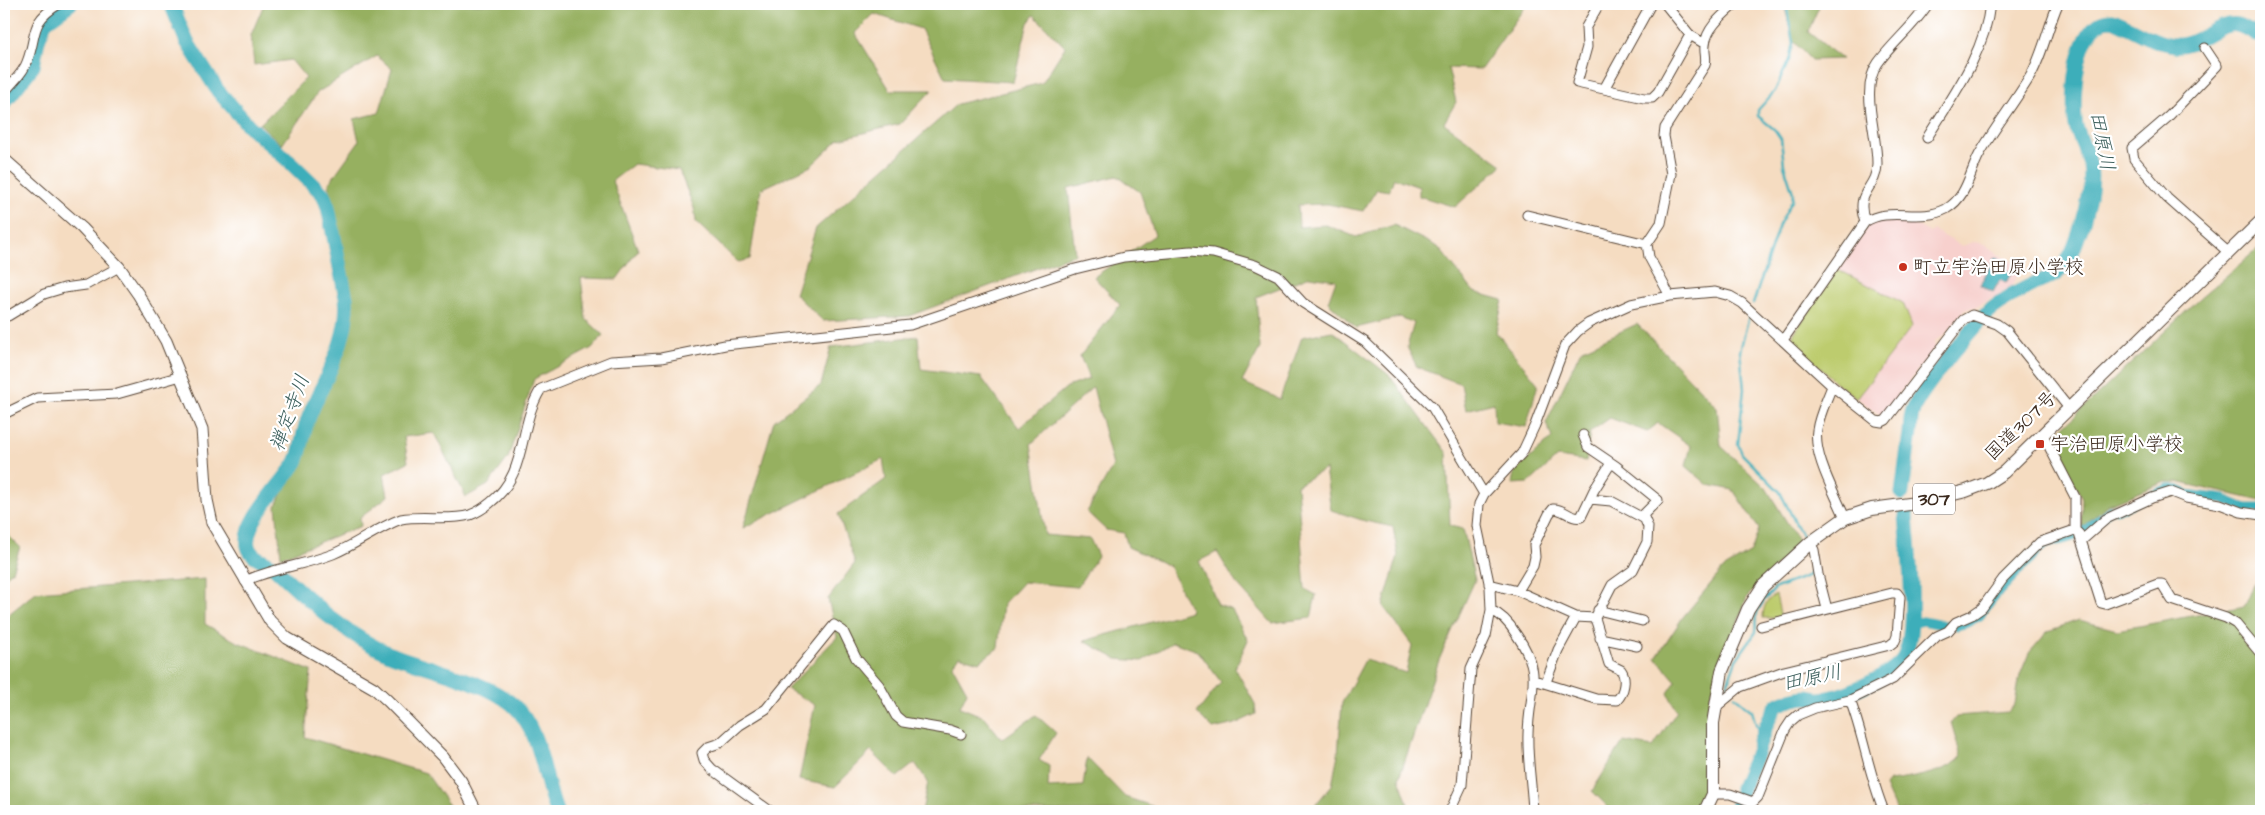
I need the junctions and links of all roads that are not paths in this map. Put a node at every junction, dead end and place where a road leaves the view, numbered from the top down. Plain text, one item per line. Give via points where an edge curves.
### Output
1 (59, 4) edge
2 (1599, 4) edge
3 (1651, 4) edge
4 (1665, 4) edge
5 (1736, 4) edge
6 (1928, 4) edge
7 (1990, 4) edge
8 (2058, 4) edge
9 (1690, 35) junction
10 (1704, 44) junction
11 (2205, 48) dead end
12 (1604, 89) junction
13 (4, 93) edge
14 (1927, 138) dead end
15 (4, 159) edge
16 (1527, 216) dead end
17 (2261, 221) edge
18 (1865, 222) junction
19 (1647, 244) junction
20 (2228, 252) junction
21 (119, 267) junction
22 (1670, 296) junction
23 (4, 316) edge
24 (1783, 340) junction
25 (181, 376) junction
26 (1832, 386) junction
27 (2068, 407) junction
28 (4, 414) edge
29 (1583, 435) dead end
30 (2043, 435) junction
31 (1611, 463) junction
32 (1484, 494) junction
33 (1590, 499) junction
34 (2261, 514) edge
35 (1643, 518) junction
36 (1845, 518) junction
37 (2075, 530) junction
38 (2081, 541) junction
39 (1810, 543) junction
40 (245, 581) junction
41 (1489, 584) junction
42 (1518, 591) junction
43 (1827, 609) junction
44 (1491, 610) junction
45 (1597, 614) junction
46 (1576, 617) junction
47 (1642, 621) dead end
48 (1761, 626) dead end
49 (1600, 638) junction
50 (1637, 646) dead end
51 (2261, 654) edge
52 (1534, 680) junction
53 (1546, 682) junction
54 (1850, 700) junction
55 (1721, 702) junction
56 (961, 734) dead end
57 (1713, 794) junction
58 (476, 811) edge
59 (770, 811) edge
60 (1450, 811) edge
61 (1533, 811) edge
62 (1706, 811) edge
63 (1884, 811) edge

1 - 13 street via 39,20 28,62
2 - 12 street via 1586,27 1587,47 1577,83
3 - 12 street
4 - 9 street
5 - 10 street via 1713,26
6 - 18 street via 1877,64 1871,80 1872,132 1877,163 1876,172 1861,200
7 - 14 street via 1981,41
8 - 18 street via 2031,74 1979,156 1965,190 1946,209 1928,215 1880,215
9 - 10 street
9 - 12 street via 1652,98
10 - 19 street via 1705,65 1665,128 1671,174 1661,222
11 - 20 street via 2217,66 2168,117 2132,148 2134,159 2167,198
15 - 21 main road via 76,222
16 - 19 street
17 - 20 highway, 国道307号 / 307
18 - 24 street
19 - 22 street via 1649,257
20 - 27 highway, 国道307号 / 307
21 - 23 street via 86,285 44,294
21 - 25 main road via 166,341
22 - 24 street via 1715,292 1730,296
22 - 32 street via 1631,304 1578,331 1565,346 1522,452
24 - 26 street
25 - 28 street via 117,394 37,398
25 - 40 main road via 202,429 207,500 212,523
26 - 27 street via 1876,421 1884,421 1963,320 1976,316 2011,335
26 - 36 street via 1817,427 1816,444
27 - 30 highway, 国道307号 / 307
29 - 31 street via 1588,447
30 - 36 highway, 国道307号 / 307 via 2004,472 1977,487 1917,503 1872,509
30 - 37 street via 2075,497
31 - 33 street
31 - 35 street via 1658,500
32 - 40 street via 1432,407 1365,342 1303,304 1278,276 1250,264 1191,250 1124,257 1075,269 910,325 725,345 661,358 611,360 541,389 529,414 516,471 499,496 481,510 459,517 401,519 331,555
32 - 41 street via 1479,504 1477,526
33 - 35 street via 1611,501
33 - 42 street via 1579,518 1558,508 1549,514 1534,545 1533,566
34 - 38 street via 2242,512 2171,492 2106,519
35 - 45 street via 1648,527 1648,537 1634,570 1615,582
36 - 39 highway, 国道307号 / 307
37 - 38 street
37 - 54 street via 2040,542 2003,579 1982,608 1938,636 1893,679
38 - 51 street via 2101,603 2162,584 2172,600 2236,624
39 - 43 street
39 - 55 highway, 国道307号 / 307 via 1763,586 1748,609 1722,671
40 - 58 main road via 270,621 286,638 374,688 388,701 443,757 461,781
41 - 42 street
41 - 44 street
42 - 46 street
43 - 48 street
43 - 55 street via 1897,593 1900,597 1898,636 1890,644 1784,671 1736,690
44 - 52 street via 1498,613 1525,646 1533,664
44 - 60 street via 1486,636 1471,669 1462,785
45 - 46 street
45 - 47 street
45 - 49 street
46 - 53 street via 1558,650
49 - 50 street
49 - 53 street via 1609,664 1623,673 1620,698 1596,699
52 - 53 street
52 - 61 street via 1528,733
54 - 57 street via 1815,708 1791,721 1753,802 1730,794
54 - 63 street via 1860,726 1874,787
55 - 57 highway, 国道307号 / 307 via 1713,723
56 - 59 street via 903,722 896,716 879,685 856,658 843,631 834,625 766,709 702,753 712,769
57 - 62 highway, 国道307号 / 307

